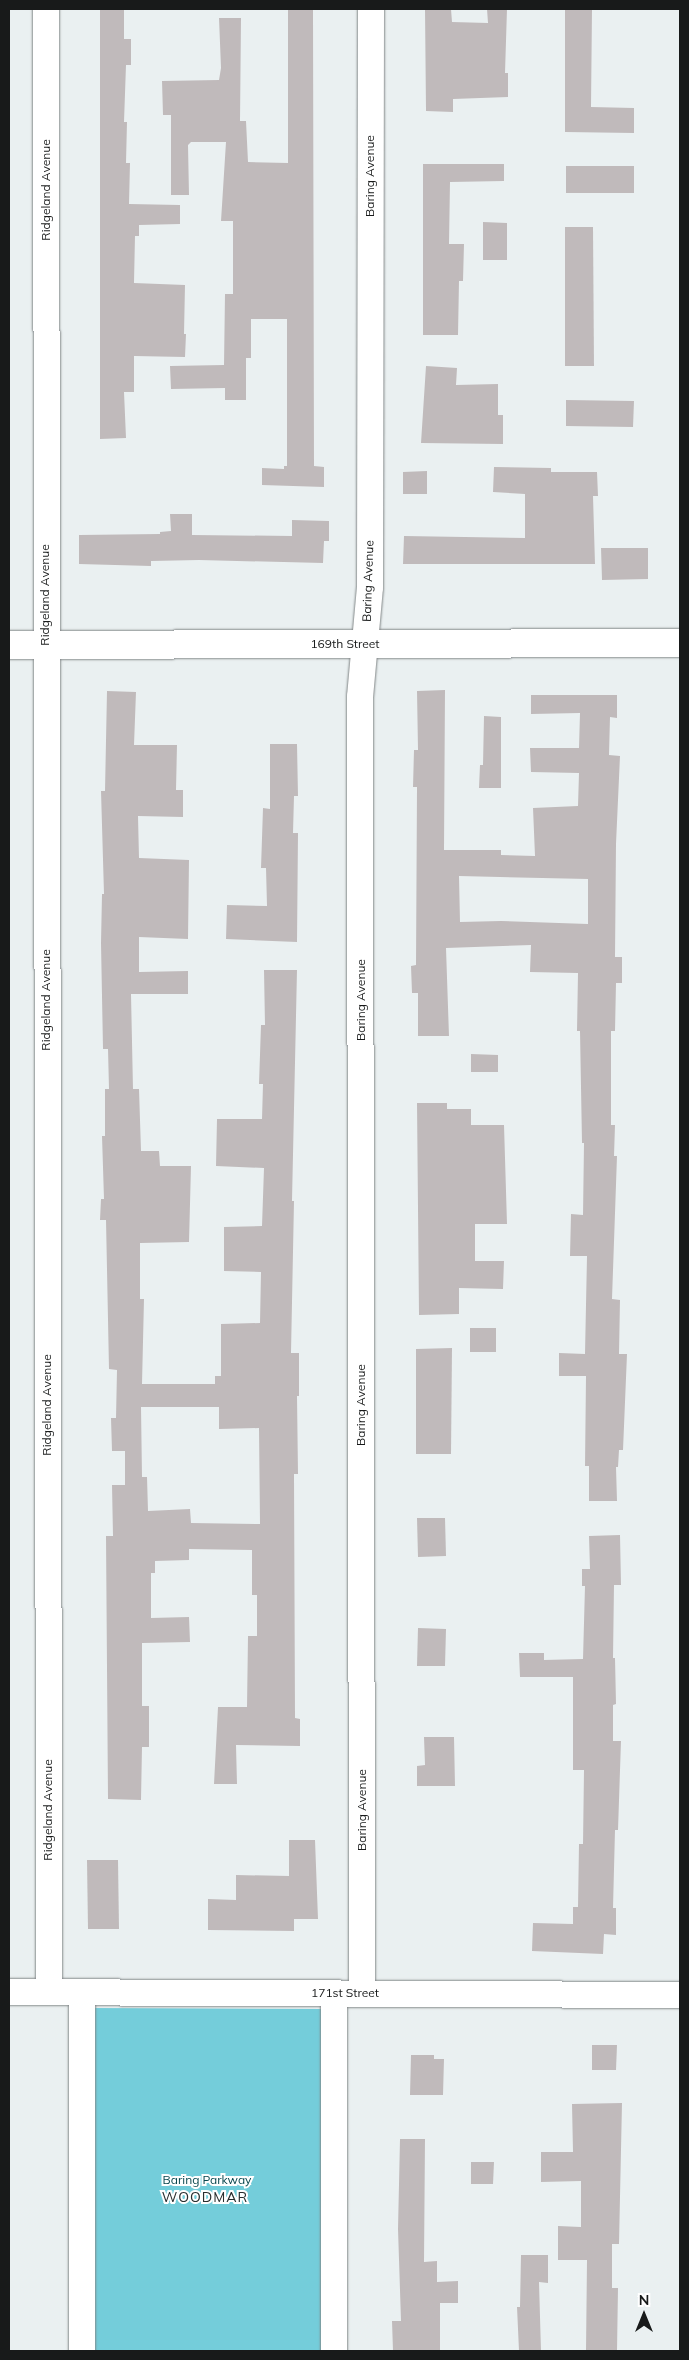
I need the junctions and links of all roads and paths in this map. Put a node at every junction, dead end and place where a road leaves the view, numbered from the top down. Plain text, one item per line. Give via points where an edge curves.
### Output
1 (46, 9) edge
2 (371, 9) edge
3 (680, 643) edge
4 (45, 644) junction
5 (365, 644) junction
6 (9, 645) edge
7 (9, 1992) edge
8 (49, 1992) junction
9 (82, 1992) junction
10 (362, 1992) junction
11 (334, 1993) junction
12 (680, 1995) edge
13 (82, 2351) edge
14 (334, 2351) edge

1 - 4 street, Ridgeland Avenue
2 - 5 street, Baring Avenue via 370,587
3 - 5 street, 169th Street
4 - 5 street, 169th Street
4 - 6 street, 169th Street
4 - 8 street, Ridgeland Avenue
5 - 10 street, Baring Avenue via 360,697
7 - 8 street, 171st Street
8 - 9 street, 171st Street
9 - 11 street, 171st Street
9 - 13 street
10 - 11 street, 171st Street
10 - 12 street, 171st Street
11 - 14 street

